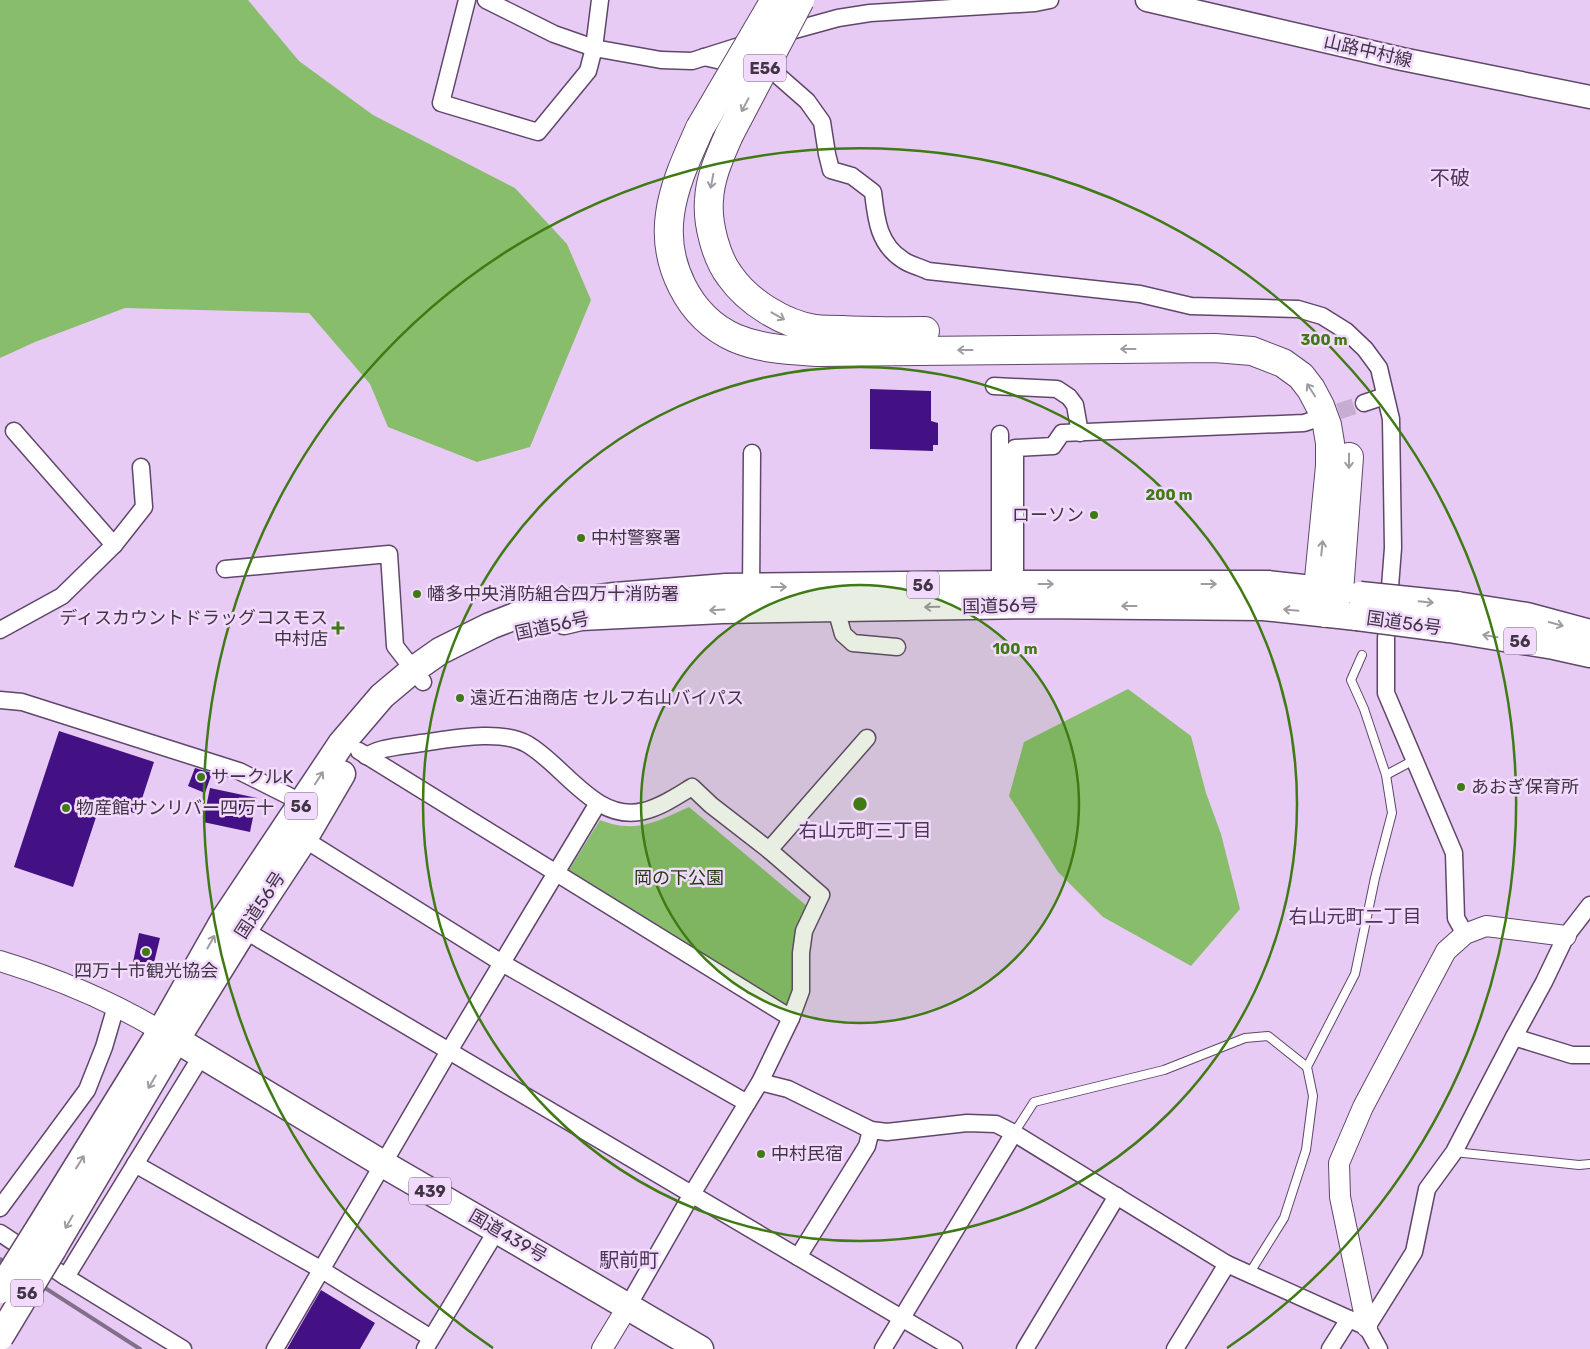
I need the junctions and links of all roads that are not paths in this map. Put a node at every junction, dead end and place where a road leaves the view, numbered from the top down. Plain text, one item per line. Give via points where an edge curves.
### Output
1 (467, 0) edge
2 (486, 0) edge
3 (600, 0) edge
4 (775, 0) edge
5 (800, 0) edge
6 (1050, 0) edge
7 (1147, 0) edge
8 (594, 48) junction
9 (704, 57) junction
10 (1590, 97) edge
11 (994, 386) dead end
12 (1386, 396) junction
13 (1364, 403) tunnel mouth
14 (1310, 421) tunnel mouth
15 (14, 431) dead end
16 (1080, 433) junction
17 (1000, 434) dead end
18 (752, 453) dead end
19 (141, 467) dead end
20 (114, 545) junction
21 (225, 569) dead end
22 (1007, 591) junction
23 (751, 598) junction
24 (1340, 601) junction
25 (836, 609) junction
26 (1453, 617) junction
27 (0, 630) edge
28 (1590, 633) edge
29 (897, 647) dead end
30 (1590, 654) edge
31 (1362, 655) dead end
32 (418, 676) junction
33 (0, 700) edge
34 (867, 738) dead end
35 (362, 753) junction
36 (1414, 760) junction
37 (1386, 775) junction
38 (598, 803) junction
39 (297, 812) junction
40 (304, 839) junction
41 (769, 850) junction
42 (556, 873) junction
43 (1590, 905) edge
44 (244, 930) junction
45 (1466, 934) junction
46 (1566, 936) junction
47 (0, 961) edge
48 (502, 962) junction
49 (116, 1006) junction
50 (791, 1018) junction
51 (169, 1035) junction
52 (1514, 1037) junction
53 (449, 1051) junction
54 (202, 1055) junction
55 (1590, 1055) edge
56 (1307, 1067) junction
57 (760, 1082) junction
58 (747, 1103) junction
59 (872, 1130) junction
60 (1014, 1133) junction
61 (1454, 1152) junction
62 (135, 1164) junction
63 (383, 1164) junction
64 (1590, 1164) edge
65 (692, 1194) junction
66 (1117, 1196) junction
67 (0, 1208) edge
68 (497, 1230) junction
69 (0, 1233) edge
70 (44, 1241) junction
71 (798, 1257) junction
72 (1227, 1264) junction
73 (322, 1270) junction
74 (1250, 1274) junction
75 (66, 1277) junction
76 (0, 1290) edge
77 (628, 1306) junction
78 (902, 1318) junction
79 (1358, 1323) junction
80 (0, 1336) edge
81 (431, 1345) edge
82 (183, 1349) edge
83 (275, 1349) edge
84 (602, 1349) edge
85 (700, 1349) edge
86 (883, 1349) edge
87 (954, 1349) edge
88 (1025, 1349) edge
89 (1175, 1349) edge
90 (1330, 1349) edge
91 (1379, 1349) edge

1 - 8 street via 441,103 538,132 588,71
2 - 8 street via 554,34
3 - 8 street
24 -> 4 highway, E56, bridge via 1327,425 1311,389 1283,362 1252,351 1215,348 779,350 735,338 694,307 679,283 669,239 670,214 682,167 700,128
5 -> 24 highway, E56, bridge via 729,135 715,169 709,200 710,227 729,276 765,309 789,322 815,329 860,332 1216,331 1260,336 1298,351 1318,369 1334,392 1348,442
6 - 9 street via 870,12 812,24
7 - 10 main road, 山路中村線 via 1402,59
8 - 9 street via 661,60 692,61
9 - 12 street via 775,73 807,101 822,122 832,170 852,176 873,192 876,220 887,246 903,260 928,271 1140,294 1190,306 1298,309 1322,316 1346,331 1365,349 1379,368
11 - 16 street via 1057,389 1074,405
12 - 13 street
12 - 36 street via 1391,419 1393,539 1386,693
14 - 16 street
15 - 20 street
16 - 22 street via 1062,434 1053,446 1015,448
17 - 22 street
18 - 23 street
19 - 20 street via 144,508
20 - 27 street via 62,596
21 - 32 street via 389,554 395,646
23 -> 22 highway, 国道56号 / 56
22 - 24 highway, 国道56号 / 56 via 1263,607
22 -> 25 highway, 国道56号 / 56
23 - 25 highway, 国道56号 / 56
23 - 32 highway, 国道56号 / 56 via 726,587 576,600 523,613 490,626 440,651
24 - 26 highway, 国道56号 / 56, bridge
25 - 29 street via 843,634 853,644
26 -> 28 highway, 国道56号 / 56 via 1527,616
30 -> 26 highway, 国道56号 / 56
31 - 37 lane via 1351,680
32 - 35 highway, 国道56号 / 56 via 393,706
39 -> 32 highway, 国道56号 / 56 via 341,744 382,696
33 - 39 street via 22,702 239,771 292,797
34 - 41 street
35 - 38 street via 465,737 499,736 526,743
35 - 40 highway, 国道56号 / 56
35 - 42 street
36 - 37 lane
36 - 45 street via 1454,853 1456,918
37 - 56 lane via 1392,813 1355,974
38 - 41 street via 620,813 644,811 692,787
38 - 42 street
39 - 40 street
51 -> 39 highway, 国道56号 / 56 via 224,918
40 - 44 highway, 国道56号 / 56
40 - 48 street
41 - 50 street via 821,895 804,931 801,990
42 - 48 street
42 - 50 street
43 - 46 street
44 - 51 highway, 国道56号 / 56
44 - 53 street
45 - 46 street via 1486,926
45 - 79 street via 1446,951 1363,1107 1338,1162
46 - 52 street
47 - 49 street
48 - 53 street
48 - 58 street
49 - 51 street
49 - 67 street via 87,1090
50 - 57 street
51 - 54 highway, 国道439号 / 439
51 - 70 highway, 国道56号 / 56
52 - 55 street via 1572,1055
52 - 61 street
53 - 63 street
53 - 65 street
54 - 62 street
54 - 63 highway, 国道439号 / 439
56 - 60 lane via 1268,1036 1244,1038 1164,1070 1034,1102
56 - 74 lane via 1313,1096 1306,1150 1284,1218
57 - 58 street
57 - 59 street via 788,1089
58 - 65 street
59 - 60 street via 887,1132 976,1123 996,1124
59 - 71 street via 867,1146
60 - 66 street
60 - 78 street
61 - 64 lane
61 - 79 street via 1427,1189 1414,1252
62 - 73 street
62 - 75 street
63 - 68 highway, 国道439号 / 439
63 - 73 street
65 - 71 street
65 - 77 street
66 - 72 street
66 - 88 street
68 - 77 highway, 国道439号 / 439
68 - 81 street
69 - 75 street
70 - 76 highway, 国道56号 / 56, bridge
70 - 80 highway, 国道56号 / 56, bridge
71 - 78 street
72 - 74 street
72 - 89 street
73 - 81 street
73 - 83 street
74 - 79 street
75 - 82 street
77 - 84 street
77 - 85 highway, 国道439号 / 439
78 - 86 street
78 - 87 street
79 - 90 street
79 - 91 street

